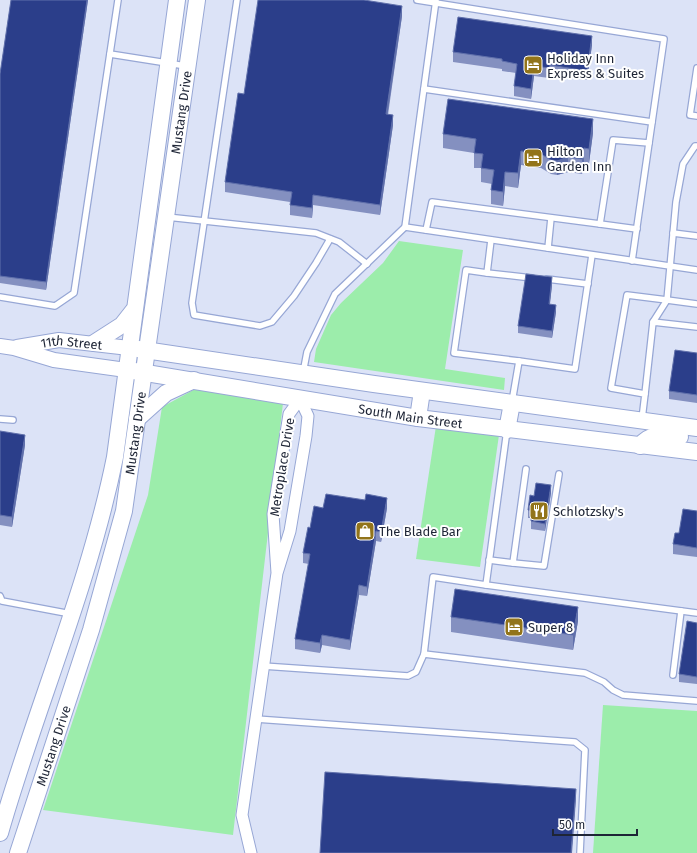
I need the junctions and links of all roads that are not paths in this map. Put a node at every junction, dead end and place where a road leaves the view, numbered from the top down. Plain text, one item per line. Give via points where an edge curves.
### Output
1 (118, 0) edge
2 (177, 0) edge
3 (197, 0) edge
4 (237, 0) edge
5 (417, 0) edge
6 (436, 2) edge
7 (110, 54) junction
8 (168, 63) junction
9 (188, 66) junction
10 (697, 68) edge
11 (424, 90) junction
12 (697, 116) edge
13 (652, 122) junction
14 (649, 143) junction
15 (697, 146) edge
16 (166, 217) junction
17 (551, 218) junction
18 (204, 221) junction
19 (600, 224) junction
20 (405, 227) junction
21 (637, 229) junction
22 (426, 230) junction
23 (673, 234) junction
24 (697, 236) edge
25 (330, 239) junction
26 (491, 240) junction
27 (548, 248) junction
28 (592, 255) junction
29 (632, 261) junction
30 (367, 264) junction
31 (670, 266) junction
32 (697, 270) edge
33 (487, 273) junction
34 (588, 284) junction
35 (0, 297) edge
36 (667, 300) junction
37 (697, 304) edge
38 (133, 311) junction
39 (653, 322) junction
40 (697, 328) edge
41 (94, 344) junction
42 (0, 346) edge
43 (14, 348) junction
44 (129, 348) junction
45 (148, 350) junction
46 (519, 361) junction
47 (126, 370) junction
48 (144, 373) junction
49 (303, 374) junction
50 (194, 380) junction
51 (422, 391) junction
52 (645, 394) junction
53 (300, 399) junction
54 (512, 403) junction
55 (418, 418) junction
56 (0, 419) edge
57 (138, 419) junction
58 (13, 420) dead end
59 (642, 421) junction
60 (697, 428) edge
61 (507, 430) junction
62 (697, 439) edge
63 (640, 446) junction
64 (697, 452) edge
65 (526, 469) dead end
66 (559, 474) dead end
67 (489, 560) junction
68 (513, 563) junction
69 (276, 573) junction
70 (486, 585) junction
71 (1, 600) edge
72 (682, 611) junction
73 (697, 613) edge
74 (72, 614) junction
75 (424, 654) junction
76 (263, 666) junction
77 (672, 675) dead end
78 (697, 701) edge
79 (256, 719) junction
80 (0, 833) edge
81 (18, 853) edge
82 (251, 853) edge
83 (580, 853) edge

1 - 7 lane
2 - 8 main road, Mustang Drive
3 - 9 main road, Mustang Drive
4 - 18 lane
5 - 6 lane
6 - 11 lane
6 - 13 lane via 664,39
7 - 8 lane
7 - 35 lane via 74,293 55,306
8 - 9 lane
8 - 38 main road, Mustang Drive
9 - 16 main road, Mustang Drive
10 - 12 lane via 690,115
11 - 13 lane
11 - 20 lane
13 - 14 lane
14 - 19 lane via 613,140
14 - 21 lane
15 - 23 lane via 683,164
16 - 18 lane
16 - 45 main road, Mustang Drive
17 - 19 lane
17 - 22 lane via 432,202
17 - 27 lane
18 - 25 lane via 316,233
18 - 25 lane via 192,303 194,314 260,326 272,322 294,296
19 - 21 lane
20 - 22 lane
20 - 30 lane
21 - 29 lane
22 - 26 lane
23 - 24 lane
23 - 31 lane
25 - 30 lane via 339,242
26 - 27 lane
26 - 33 lane
27 - 28 lane
28 - 29 lane
28 - 34 lane
29 - 31 lane
30 - 49 lane via 335,294 307,352
31 - 32 lane
31 - 36 lane
33 - 34 lane
33 - 46 lane via 466,270 454,353
34 - 46 lane via 575,369
36 - 37 lane
36 - 39 lane
36 - 52 lane via 626,295 611,388
38 - 41 main road via 122,325
38 - 44 main road, Mustang Drive
39 - 40 lane
39 - 52 lane
41 - 43 street, 11th Street via 59,340
41 - 44 street, 11th Street
42 - 43 street, 11th Street
43 - 47 street, 11th Street via 54,360
44 - 45 main road, South Main Street
44 - 47 main road, Mustang Drive
45 - 48 main road, Mustang Drive
45 - 49 main road, South Main Street
46 - 54 lane
47 - 48 main road, South Main Street
47 - 74 main road, Mustang Drive via 115,457 105,504
48 - 50 main road, South Main Street
48 - 57 main road, Mustang Drive
49 - 51 main road, South Main Street
49 - 53 main road
50 - 53 main road, South Main Street
50 - 57 main road via 166,393
51 - 54 main road, South Main Street
51 - 55 main road
52 - 59 lane
53 - 55 main road, South Main Street
53 - 69 street, Metroplace Drive via 289,414 272,514
53 - 69 street, Metroplace Drive via 308,416 306,436 290,531
54 - 59 main road, South Main Street
54 - 61 main road
55 - 61 main road, South Main Street
56 - 58 lane
57 - 81 main road, Mustang Drive via 122,518 91,630
59 - 60 main road, South Main Street
61 - 63 main road, South Main Street
61 - 67 lane
62 - 63 main road via 656,435 647,438
63 - 64 main road, South Main Street
65 - 68 lane
66 - 68 lane via 544,566
67 - 68 lane
67 - 70 lane
69 - 76 street, Metroplace Drive
70 - 72 lane
70 - 75 lane via 433,578
71 - 74 lane
72 - 73 lane
72 - 77 lane
74 - 80 main road, Mustang Drive
75 - 76 lane via 416,672 408,676
75 - 78 lane via 585,673 623,695
76 - 79 street, Metroplace Drive
79 - 82 street, Metroplace Drive via 242,815
79 - 83 lane via 575,742 585,750

